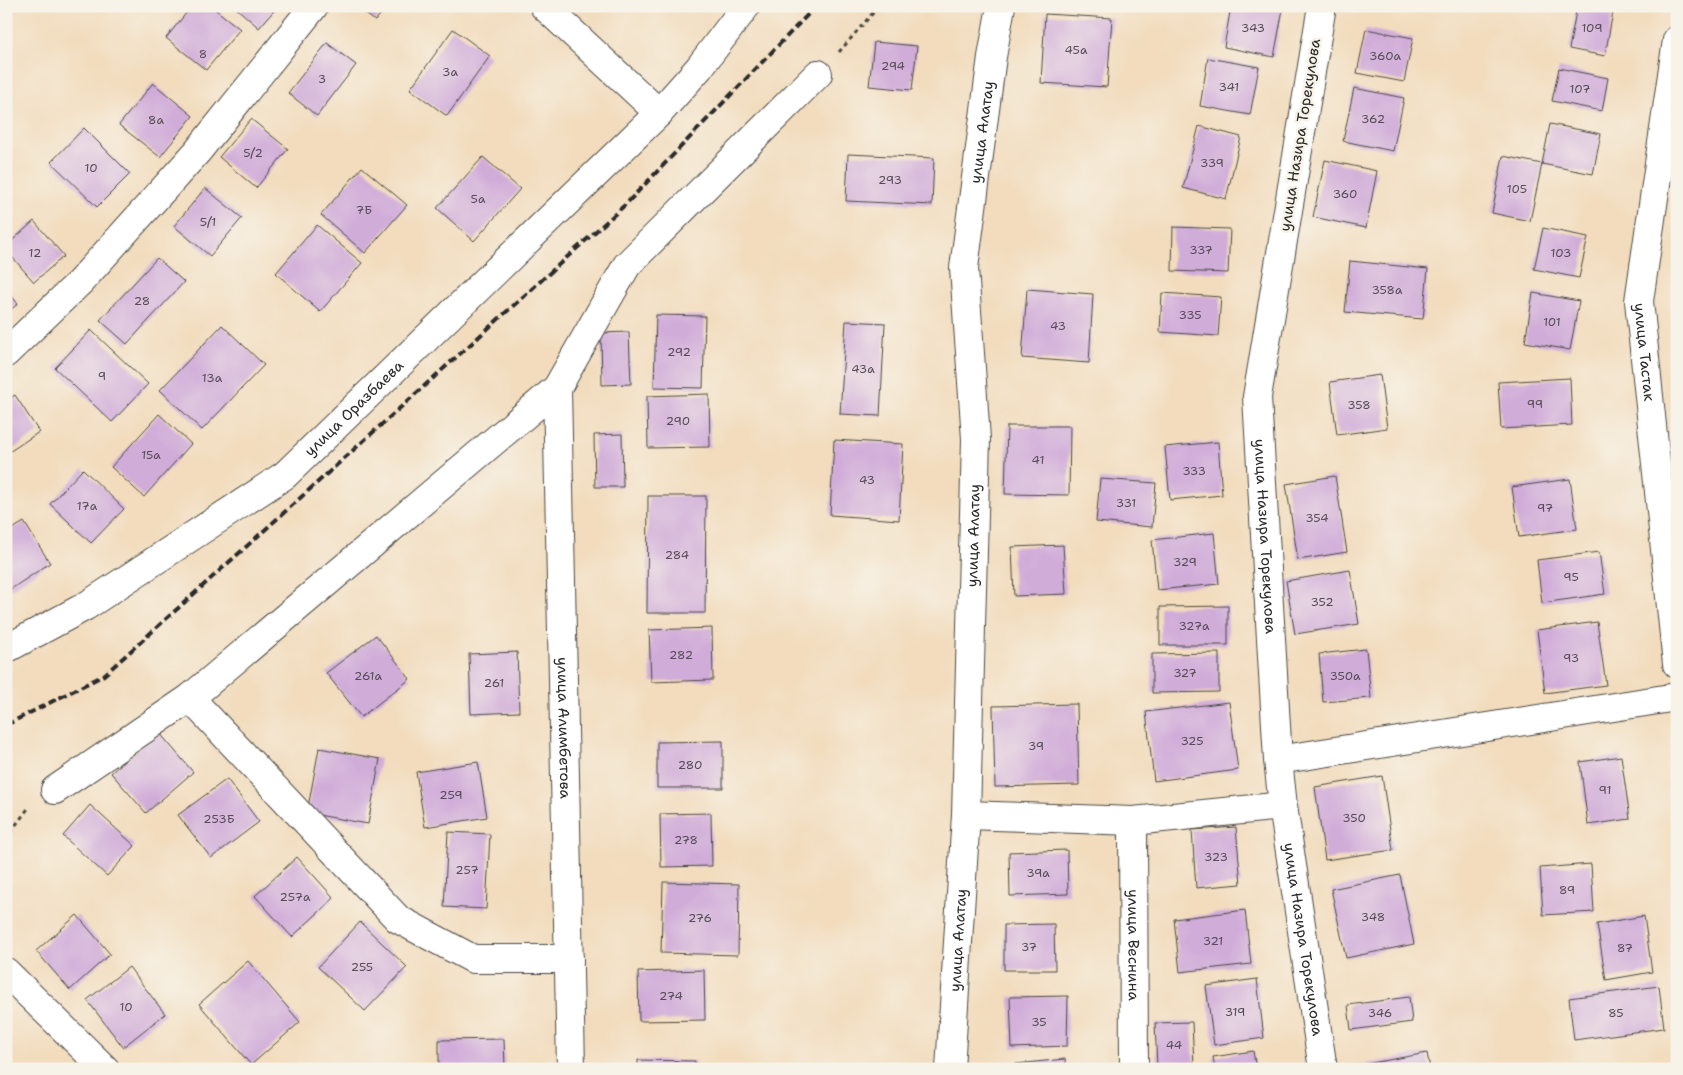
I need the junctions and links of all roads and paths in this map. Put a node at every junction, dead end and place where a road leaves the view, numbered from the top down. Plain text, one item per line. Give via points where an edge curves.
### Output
1 (314, 6) edge
2 (544, 6) edge
3 (746, 6) edge
4 (879, 6) edge
5 (1001, 6) edge
6 (1322, 6) edge
7 (1677, 40) edge
8 (818, 74) joint
9 (659, 113) junction
10 (6, 354) edge
11 (556, 388) junction
12 (6, 649) edge
13 (1677, 664) edge
14 (190, 698) junction
15 (1677, 698) edge
16 (1278, 760) junction
17 (55, 790) joint
18 (1284, 806) junction
19 (966, 815) junction
20 (1133, 821) junction
21 (6, 838) edge
22 (569, 959) junction
23 (6, 972) edge
24 (105, 1069) edge
25 (571, 1069) edge
26 (950, 1069) edge
27 (1134, 1069) edge
28 (1323, 1069) edge

1 - 10 street via 190,160 80,282
2 - 9 street
3 - 9 street, улица Оразбаева via 699,68
4 - 8 path
5 - 19 street, улица Алатау via 964,268 976,439
6 - 16 street, улица Назира Торекулова via 1257,397
7 - 13 street, улица Тастак via 1639,301
8 - 11 street via 627,266
9 - 12 street, улица Оразбаева via 285,474 86,606
11 - 14 street
11 - 22 street, улица Алимбетова
14 - 17 street
14 - 22 street via 398,919 472,958
15 - 16 street
16 - 18 street, улица Назира Торекулова
17 - 21 path via 32,803
18 - 20 street
18 - 28 street, улица Назира Торекулова
19 - 20 street
19 - 26 street, улица Алатау
20 - 27 street, улица Веснина
22 - 25 street, улица Алимбетова
23 - 24 street

